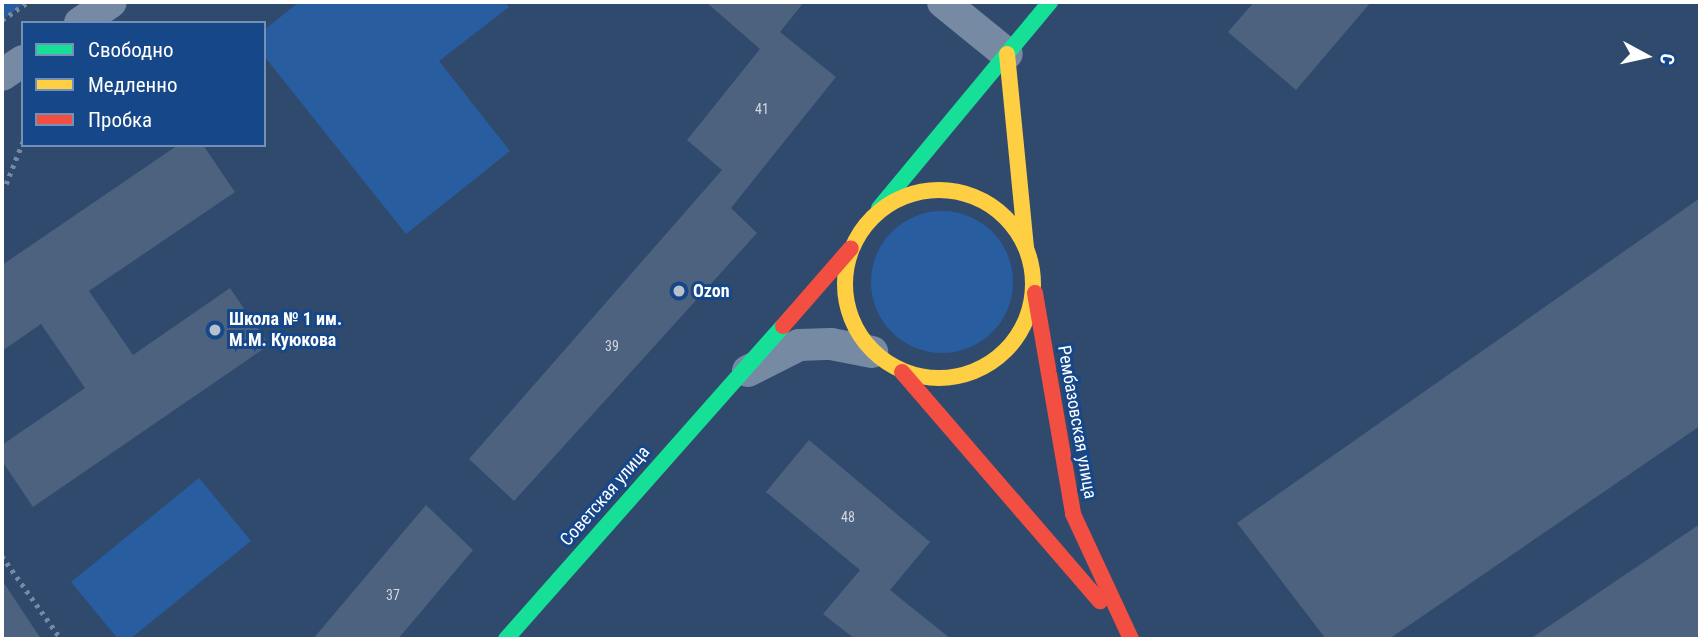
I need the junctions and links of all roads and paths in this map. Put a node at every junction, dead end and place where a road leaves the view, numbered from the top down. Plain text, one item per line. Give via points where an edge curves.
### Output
1 (111, 2) edge
2 (943, 2) edge
3 (1050, 2) edge
4 (25, 3) edge
5 (2, 20) edge
6 (83, 21) edge
7 (1007, 54) junction
8 (21, 62) edge
9 (2, 75) edge
10 (21, 146) edge
11 (6, 184) dead end
12 (871, 218) junction
13 (851, 248) junction
14 (1026, 248) junction
15 (1033, 284) junction
16 (872, 352) junction
17 (902, 372) junction
18 (734, 378) junction
19 (2, 556) edge
20 (1129, 636) edge
21 (61, 639) edge
22 (506, 639) edge

1 - 6 street
2 - 7 street
3 - 7 main road
4 - 5 path
7 - 12 main road
7 - 14 main road
8 - 9 street
10 - 11 path
12 - 13 main road
12 - 14 main road via 902,197 938,190 962,194 1005,217
13 - 16 main road via 844,285 851,321
13 - 18 main road, Советская улица
14 - 15 main road
15 - 17 main road via 1026,320 1006,351 975,372 939,379
15 - 20 main road, Рембазовская улица via 1073,513
16 - 17 main road
16 - 18 street via 831,344 799,345
17 - 20 main road
18 - 22 main road, Советская улица
19 - 21 path

